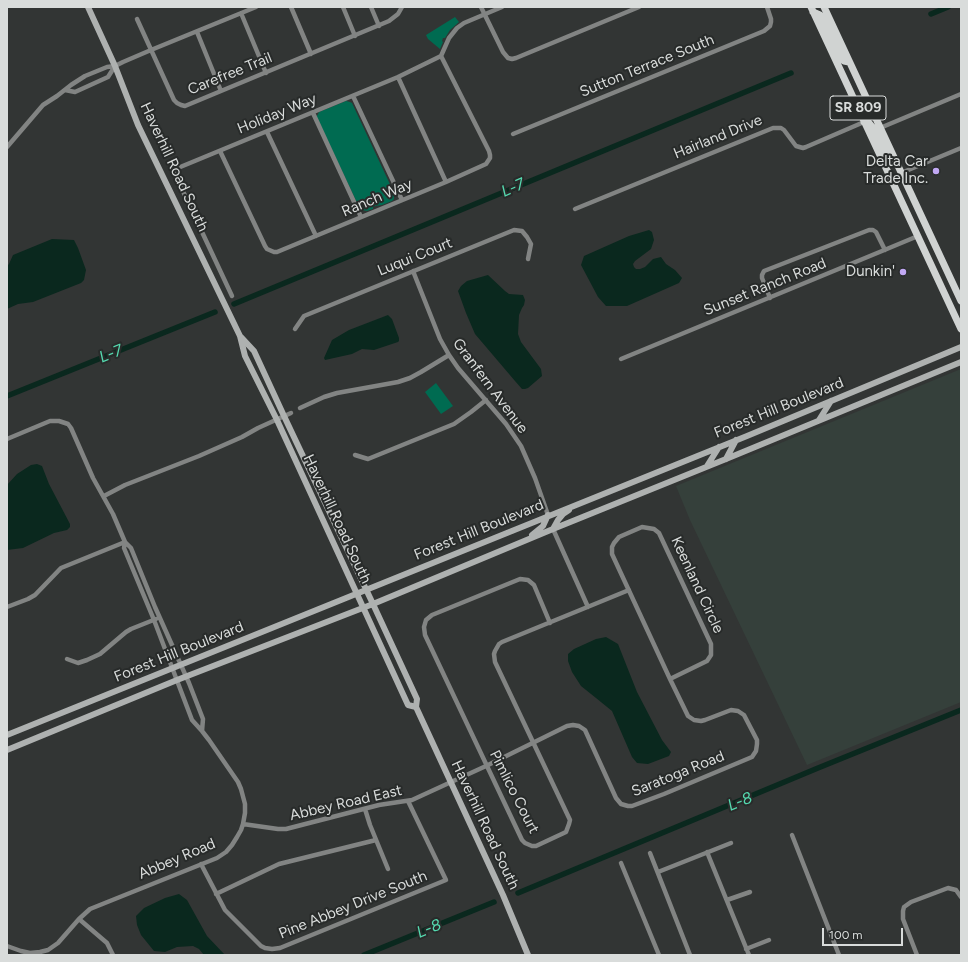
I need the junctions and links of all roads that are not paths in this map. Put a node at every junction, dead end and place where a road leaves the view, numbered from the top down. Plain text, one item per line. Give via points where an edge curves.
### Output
1 (88, 7) edge
2 (256, 7) edge
3 (291, 7) edge
4 (343, 7) edge
5 (371, 7) edge
6 (402, 7) edge
7 (481, 7) edge
8 (502, 7) edge
9 (639, 7) edge
10 (767, 7) edge
11 (826, 8) edge
12 (812, 9) edge
13 (241, 13) junction
14 (484, 14) junction
15 (137, 19) dead end
16 (379, 26) junction
17 (197, 32) junction
18 (355, 36) junction
19 (151, 50) junction
20 (311, 54) junction
21 (441, 56) junction
22 (849, 62) junction
23 (115, 66) junction
24 (266, 73) junction
25 (398, 77) junction
26 (65, 90) junction
27 (221, 91) junction
28 (961, 94) edge
29 (353, 96) junction
30 (313, 113) junction
31 (864, 122) junction
32 (880, 128) junction
33 (267, 132) junction
34 (513, 134) dead end
35 (7, 147) edge
36 (961, 148) edge
37 (220, 151) junction
38 (900, 170) junction
39 (446, 182) junction
40 (402, 200) junction
41 (575, 209) dead end
42 (361, 217) junction
43 (316, 236) junction
44 (918, 236) junction
45 (885, 250) junction
46 (528, 259) dead end
47 (413, 271) junction
48 (232, 296) dead end
49 (770, 298) junction
50 (961, 301) edge
51 (295, 329) dead end
52 (961, 329) edge
53 (240, 336) junction
54 (961, 347) edge
55 (449, 355) junction
56 (621, 359) dead end
57 (961, 362) edge
58 (486, 400) junction
59 (831, 401) junction
60 (300, 408) dead end
61 (291, 413) dead end
62 (284, 416) junction
63 (277, 420) junction
64 (820, 420) junction
65 (7, 439) edge
66 (736, 440) junction
67 (719, 447) junction
68 (355, 455) dead end
69 (726, 459) junction
70 (707, 466) junction
71 (104, 496) junction
72 (576, 504) junction
73 (548, 515) junction
74 (553, 529) junction
75 (525, 541) junction
76 (125, 542) junction
77 (367, 590) junction
78 (628, 590) junction
79 (357, 594) junction
80 (373, 604) junction
81 (7, 607) edge
82 (588, 607) junction
83 (364, 608) junction
84 (159, 618) junction
85 (154, 620) junction
86 (550, 623) junction
87 (67, 659) dead end
88 (181, 665) junction
89 (172, 669) junction
90 (186, 677) junction
91 (670, 679) junction
92 (177, 680) junction
93 (416, 707) junction
94 (202, 731) junction
95 (7, 735) edge
96 (533, 743) junction
97 (7, 750) edge
98 (486, 766) junction
99 (451, 782) junction
100 (408, 801) junction
101 (365, 809) junction
102 (243, 824) junction
103 (792, 835) dead end
104 (376, 840) junction
105 (731, 843) dead end
106 (707, 852) junction
107 (650, 853) dead end
108 (201, 864) junction
109 (621, 864) dead end
110 (388, 869) dead end
111 (658, 872) junction
112 (750, 892) dead end
113 (216, 894) junction
114 (961, 897) edge
115 (727, 900) junction
116 (79, 919) junction
117 (770, 940) dead end
118 (7, 946) edge
119 (746, 949) junction
120 (113, 955) edge
121 (528, 955) edge
122 (659, 955) edge
123 (690, 955) edge
124 (749, 955) edge
125 (839, 955) edge
126 (918, 955) edge

1 - 23 main road, Haverhill Road South
2 - 13 street
3 - 20 street
4 - 18 street
5 - 16 street
6 - 16 street, Carefree Trail via 392,19
7 - 14 street
8 - 14 street
9 - 14 street via 512,59 503,52
10 - 34 street, Sutton Terrace South via 771,22 764,31
11 - 22 main road, SR 809
12 - 22 main road via 820,15 840,57
12 - 31 main road, SR 809
13 - 17 street
13 - 24 street
14 - 21 street via 457,28
15 - 19 street, Carefree Trail
16 - 18 street, Carefree Trail
17 - 19 street
17 - 27 street
18 - 20 street, Carefree Trail
19 - 23 street
19 - 27 street, Carefree Trail via 177,103 185,106
20 - 24 street, Carefree Trail
21 - 25 street, Holiday Way
21 - 39 street, Ranch Way via 489,151 490,158 486,164
22 - 32 main road, SR 809
23 - 26 street via 85,76
23 - 26 street via 108,77 75,92
23 - 53 main road, Haverhill Road South via 138,125
24 - 27 street, Carefree Trail
25 - 29 street, Holiday Way
25 - 39 street
26 - 35 street via 43,105
28 - 32 street
29 - 30 street, Holiday Way
29 - 40 street
30 - 33 street, Holiday Way
30 - 42 street
31 - 38 main road via 874,129 886,152
31 - 41 street, Hairland Drive via 803,148 796,146 784,130 773,128
31 - 44 main road, SR 809
32 - 38 main road, SR 809
33 - 37 street, Holiday Way
33 - 43 street
36 - 38 street
37 - 43 street, Ranch Way via 265,246 270,251 277,252
37 - 48 street, Holiday Way via 173,170
38 - 50 main road, SR 809
39 - 40 street, Ranch Way
40 - 42 street, Ranch Way
42 - 43 street, Ranch Way
44 - 45 street, Sunset Ranch Road
44 - 52 main road, SR 809
45 - 49 street, Sunset Ranch Road
45 - 49 street via 876,232 869,230 764,271 762,278
46 - 47 street, Luqui Court via 531,244 528,237 522,231 514,230
47 - 51 street, Luqui Court via 304,316
47 - 55 street, Granfern Avenue
49 - 56 street, Sunset Ranch Road
53 - 62 main road, Haverhill Road South via 254,351
53 - 63 main road, Haverhill Road South via 245,356
54 - 59 main road, Forest Hill Boulevard
55 - 58 street, Granfern Avenue
55 - 60 street via 410,378 337,393
57 - 64 main road, Forest Hill Boulevard
58 - 68 street via 454,424 368,459
58 - 73 street, Granfern Avenue via 521,446
59 - 64 main road
59 - 66 main road, Forest Hill Boulevard
61 - 62 street
62 - 63 street
62 - 77 main road, Haverhill Road South
63 - 71 street
63 - 79 main road, Haverhill Road South
64 - 69 main road, Forest Hill Boulevard
65 - 71 street via 50,421 68,424
66 - 67 main road, Forest Hill Boulevard
66 - 69 main road
67 - 70 main road
67 - 72 main road, Forest Hill Boulevard
69 - 70 main road, Forest Hill Boulevard
70 - 74 main road, Forest Hill Boulevard
71 - 76 street
72 - 73 main road, Forest Hill Boulevard
72 - 74 main road via 563,514
73 - 75 main road via 543,526
73 - 77 main road, Forest Hill Boulevard
74 - 75 main road, Forest Hill Boulevard
74 - 82 street
75 - 80 main road, Forest Hill Boulevard
76 - 81 street via 61,568 35,595
76 - 84 street via 131,548
76 - 85 street, Abbey Road via 124,548
77 - 79 main road, Forest Hill Boulevard
77 - 80 main road, Haverhill Road South
78 - 82 street, Pimlico Court
78 - 91 street
78 - 91 street, Keenland Circle via 612,554 612,546 619,537 642,527 654,529 659,533 711,644 711,655 707,661
79 - 83 main road, Haverhill Road South
79 - 88 main road, Forest Hill Boulevard
80 - 83 main road, Forest Hill Boulevard
80 - 93 main road, Haverhill Road South via 418,700
82 - 86 street, Pimlico Court
83 - 90 main road, Forest Hill Boulevard
83 - 93 main road, Haverhill Road South via 408,704
84 - 85 street
84 - 88 street
85 - 87 street via 131,629 100,654 87,660 78,663
85 - 89 street, Abbey Road
86 - 96 street, Pimlico Court via 502,642 496,647 494,654 495,662
86 - 98 street, Pimlico Court via 536,588 524,579 432,615 424,623 425,635
88 - 89 main road, Forest Hill Boulevard
88 - 90 street
89 - 92 street, Abbey Road
89 - 95 main road, Forest Hill Boulevard
90 - 92 main road, Forest Hill Boulevard
90 - 94 street via 203,719
91 - 96 street, Saratoga Road via 688,716 694,720 705,720 731,710 742,713 756,740 757,747 752,757 628,806 621,804 616,798 585,730 580,726 566,726
92 - 94 street, Abbey Road via 192,720
92 - 97 main road, Forest Hill Boulevard
93 - 99 main road, Haverhill Road South
94 - 102 street, Abbey Road via 241,789 245,804
96 - 98 street, Saratoga Road
96 - 98 street, Pimlico Court via 570,820 566,832 536,846 525,843
98 - 99 street, Saratoga Road
99 - 100 street, Abbey Road East
99 - 121 main road, Haverhill Road South
100 - 101 street, Abbey Road East
100 - 113 street, Pine Abbey Drive South via 446,880 280,948 272,949 258,944 225,910
101 - 102 street, Abbey Road East via 286,829
101 - 104 street
102 - 108 street, Abbey Road via 226,852
103 - 125 street
104 - 110 street
104 - 113 street via 275,866
105 - 106 street
106 - 111 street
106 - 115 street
107 - 111 street
108 - 113 street, Pine Abbey Drive South
108 - 116 street, Abbey Road via 90,909
109 - 122 street
111 - 123 street
112 - 115 street
114 - 126 street via 952,888 944,889 904,907 903,919
115 - 119 street
116 - 118 street, Abbey Road via 58,943 48,950 30,952
116 - 120 street via 107,943
117 - 119 street
119 - 124 street

